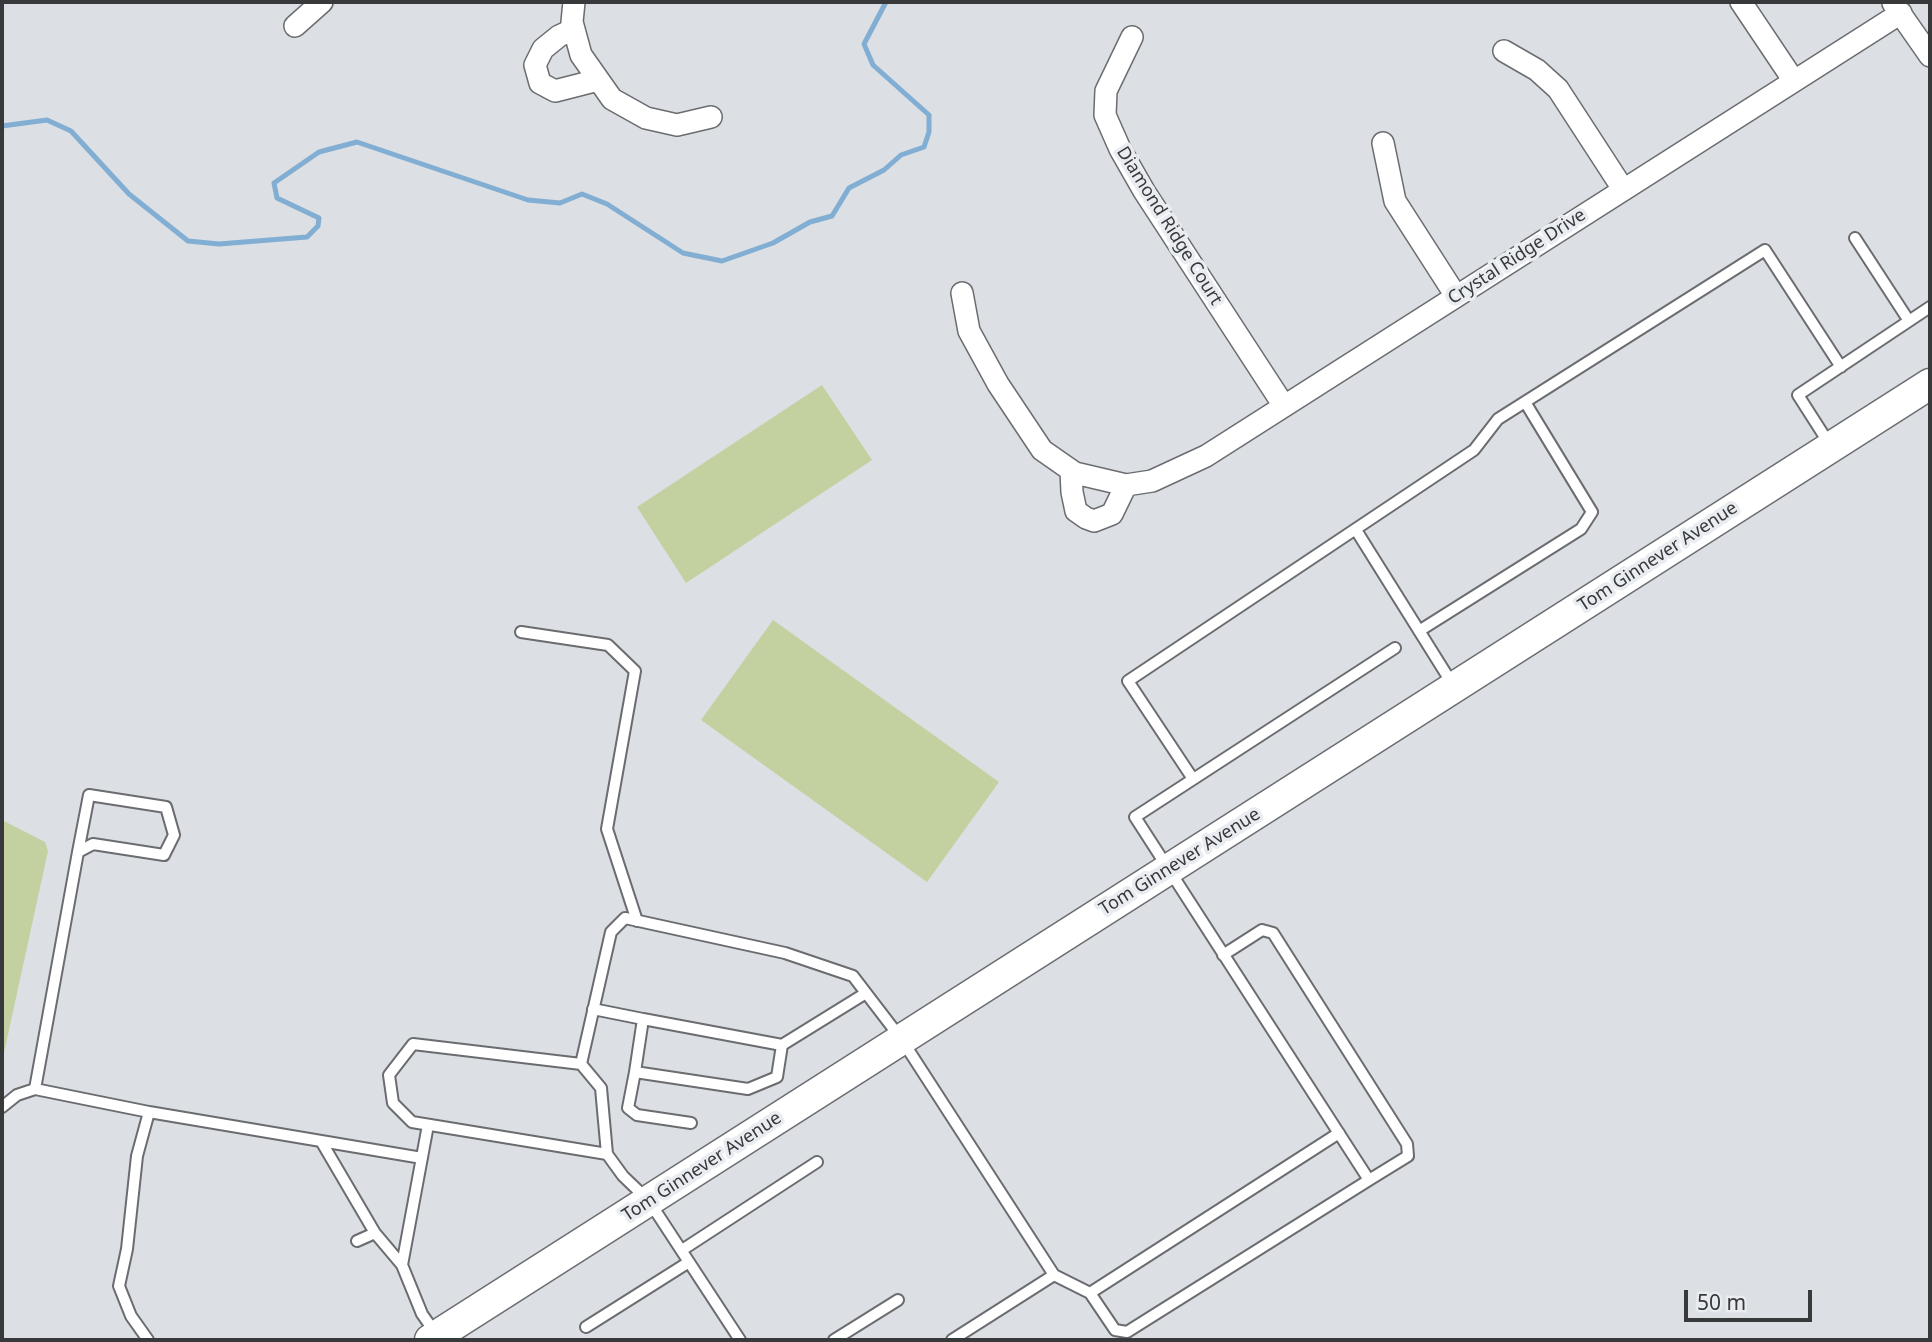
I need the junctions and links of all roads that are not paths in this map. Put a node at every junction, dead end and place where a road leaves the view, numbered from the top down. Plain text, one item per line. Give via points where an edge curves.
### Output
1 (322, 2) edge
2 (575, 2) edge
3 (1741, 2) edge
4 (1896, 7) edge
5 (295, 26) dead end
6 (574, 30) junction
7 (1132, 37) dead end
8 (1504, 51) dead end
9 (1930, 57) edge
10 (598, 80) junction
11 (1794, 81) junction
12 (711, 117) dead end
13 (1382, 143) dead end
14 (1623, 189) junction
15 (1855, 238) dead end
16 (962, 293) dead end
17 (1456, 296) junction
18 (1930, 307) edge
19 (1909, 321) junction
20 (1841, 367) junction
21 (1930, 384) edge
22 (1525, 402) junction
23 (1284, 406) junction
24 (1832, 447) junction
25 (1072, 471) junction
26 (1126, 485) junction
27 (1356, 530) junction
28 (1419, 631) junction
29 (521, 632) dead end
30 (1395, 648) dead end
31 (1454, 688) junction
32 (1193, 779) junction
33 (78, 852) junction
34 (1168, 870) junction
35 (637, 921) junction
36 (1223, 955) junction
37 (866, 993) junction
38 (593, 1009) junction
39 (643, 1019) junction
40 (902, 1040) junction
41 (782, 1045) junction
42 (581, 1064) junction
43 (635, 1072) junction
44 (35, 1089) junction
45 (2, 1107) edge
46 (149, 1112) junction
47 (691, 1123) dead end
48 (428, 1125) junction
49 (1339, 1133) junction
50 (321, 1141) junction
51 (607, 1154) junction
52 (422, 1158) junction
53 (817, 1162) dead end
54 (1369, 1180) junction
55 (649, 1201) junction
56 (374, 1233) junction
57 (356, 1241) dead end
58 (682, 1250) junction
59 (689, 1262) junction
60 (402, 1265) junction
61 (1054, 1275) junction
62 (1090, 1293) junction
63 (898, 1300) dead end
64 (586, 1327) dead end
65 (436, 1339) edge
66 (148, 1340) edge
67 (740, 1340) edge
68 (834, 1340) edge
69 (952, 1340) edge

1 - 5 street
2 - 6 street
3 - 11 street
4 - 9 street
4 - 11 street, Crystal Ridge Drive
6 - 10 street via 580,55
6 - 10 street via 543,49 535,65 540,83 555,91
7 - 23 street, Diamond Ridge Court via 1106,91 1105,115 1144,191
8 - 14 street via 1558,89
10 - 12 street via 612,99 646,118 677,125
11 - 14 street, Crystal Ridge Drive
13 - 17 street via 1395,201
14 - 17 street, Crystal Ridge Drive
15 - 19 lane
16 - 25 street, Crystal Ridge Drive via 969,331 998,384 1042,450
17 - 23 street, Crystal Ridge Drive
18 - 19 lane
19 - 20 lane
20 - 22 lane via 1765,250
20 - 24 lane via 1798,395
21 - 24 main road, Tom Ginnever Avenue
22 - 27 lane via 1498,419 1474,450
22 - 28 lane via 1592,512 1581,529
23 - 26 street, Crystal Ridge Drive via 1206,456 1152,481
24 - 31 main road, Tom Ginnever Avenue
25 - 26 street, Crystal Ridge Drive
25 - 26 street via 1076,511 1086,519 1112,514
27 - 28 lane
27 - 32 lane via 1128,681
28 - 31 lane
29 - 35 lane via 608,645 635,671 607,829
30 - 32 lane
31 - 34 main road, Tom Ginnever Avenue
32 - 34 lane via 1135,817
33 - 33 lane via 89,795 166,807 174,835 164,855 93,844
33 - 44 lane
34 - 36 lane
34 - 40 main road, Tom Ginnever Avenue
35 - 37 lane via 785,953 853,976
35 - 38 lane via 625,918 611,932
36 - 49 lane
36 - 54 lane via 1262,930 1273,933 1407,1144 1408,1157
37 - 40 lane
37 - 41 lane
38 - 39 lane
38 - 42 lane
39 - 41 lane
39 - 43 lane
40 - 55 main road, Tom Ginnever Avenue
40 - 61 lane
41 - 43 lane via 777,1077 748,1089
42 - 48 lane via 413,1045 389,1075 393,1104 412,1122
42 - 51 lane via 601,1088
43 - 47 lane via 628,1108 637,1115
44 - 45 lane
44 - 46 lane
46 - 50 lane
46 - 66 lane via 137,1156 119,1286 131,1316
48 - 51 lane
48 - 52 lane
49 - 54 lane
49 - 62 lane
50 - 52 lane
50 - 56 lane
51 - 55 lane
52 - 60 lane
53 - 58 lane
54 - 62 lane via 1127,1332 1115,1330
55 - 58 lane
55 - 65 main road, Tom Ginnever Avenue
56 - 57 lane
56 - 60 lane
58 - 59 lane
59 - 64 lane
59 - 67 lane
60 - 65 lane
61 - 62 lane
61 - 69 lane
63 - 68 lane

